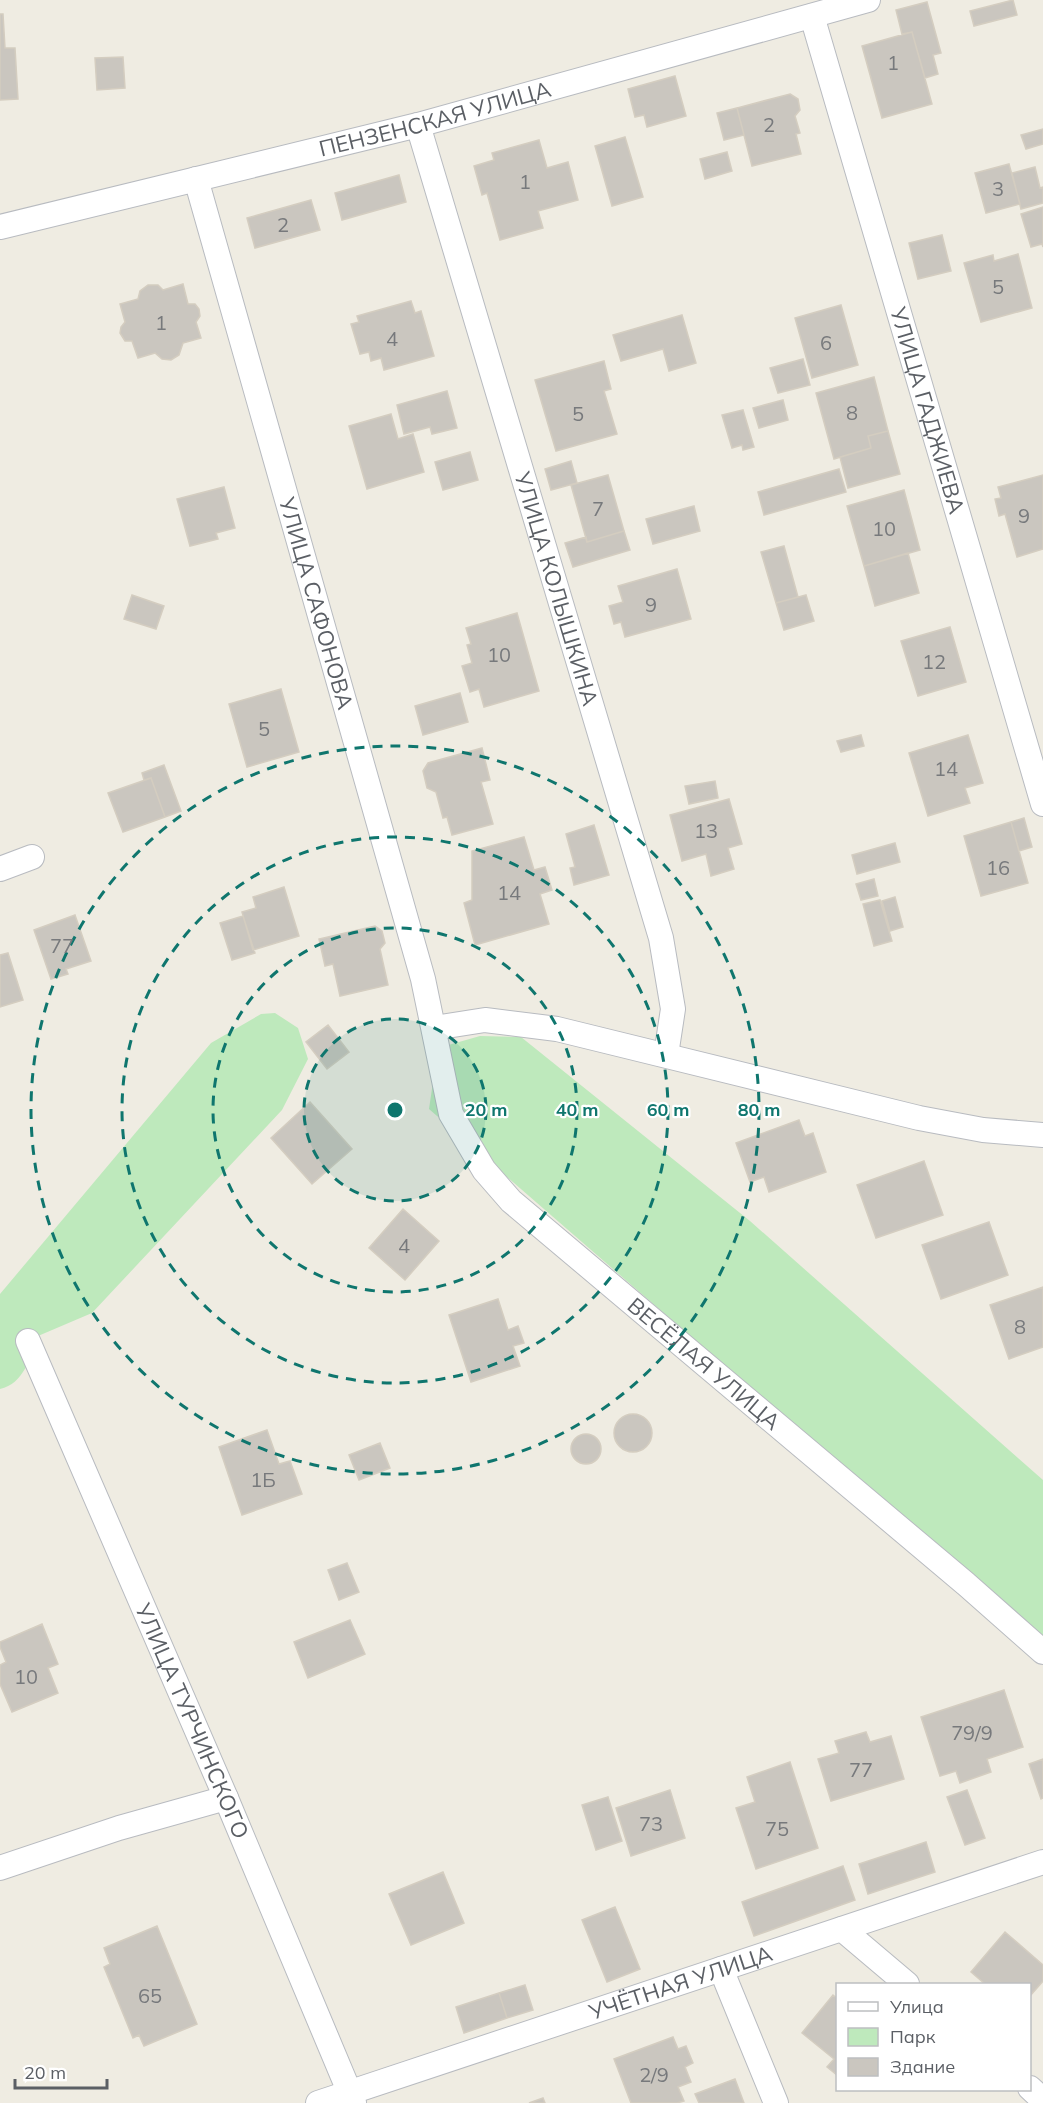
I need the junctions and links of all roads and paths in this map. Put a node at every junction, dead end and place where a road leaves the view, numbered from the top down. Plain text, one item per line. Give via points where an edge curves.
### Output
1 (868, 0) edge
2 (812, 16) junction
3 (418, 125) junction
4 (196, 178) junction
5 (0, 227) edge
6 (1043, 804) edge
7 (32, 857) dead end
8 (0, 869) edge
9 (434, 1028) junction
10 (666, 1055) junction
11 (1043, 1135) edge
12 (28, 1341) dead end
13 (1043, 1652) edge
14 (226, 1798) junction
15 (1043, 1862) edge
16 (0, 1868) edge
17 (842, 1929) junction
18 (721, 1970) junction
19 (906, 1983) edge
20 (1031, 2090) edge
21 (352, 2098) edge
22 (1043, 2100) edge
23 (318, 2103) edge
24 (776, 2103) edge

1 - 2 street, ПЕНЗЕНСКАЯ УЛИЦА
2 - 3 street, ПЕНЗЕНСКАЯ УЛИЦА
2 - 6 street, УЛИЦА ГАДЖИЕВА
3 - 4 street, ПЕНЗЕНСКАЯ УЛИЦА
3 - 10 street, УЛИЦА КОЛЫШКИНА via 661,938 673,1009
4 - 5 street, ПЕНЗЕНСКАЯ УЛИЦА
4 - 9 street, УЛИЦА САФОНОВА
7 - 8 street
9 - 10 street via 485,1020 557,1029
9 - 13 street, ВЕСЁЛАЯ УЛИЦА via 452,1114 484,1170 511,1201
10 - 11 street via 919,1118 983,1130
12 - 14 street, УЛИЦА ТУРЧИНСКОГО
14 - 16 street via 119,1828
14 - 21 street, УЛИЦА ТУРЧИНСКОГО
15 - 17 street, УЧЁТНАЯ УЛИЦА
17 - 18 street, УЧЁТНАЯ УЛИЦА
17 - 19 street
18 - 21 street, УЧЁТНАЯ УЛИЦА
18 - 24 street
20 - 22 street
21 - 23 street, УЧЁТНАЯ УЛИЦА

